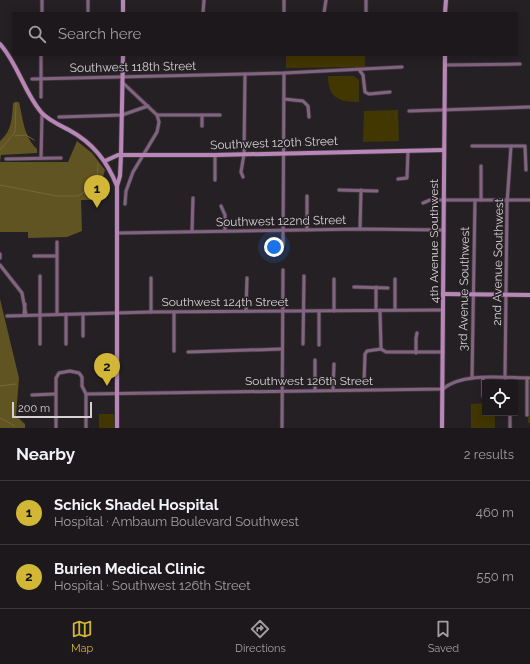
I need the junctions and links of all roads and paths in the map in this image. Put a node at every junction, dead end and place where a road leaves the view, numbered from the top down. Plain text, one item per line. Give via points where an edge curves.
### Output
1 (42, 0) edge
2 (88, 0) edge
3 (123, 0) edge
4 (204, 0) edge
5 (284, 0) edge
6 (326, 0) edge
7 (366, 0) edge
8 (446, 0) edge
9 (42, 12) edge
10 (88, 12) edge
11 (123, 12) edge
12 (203, 12) edge
13 (284, 12) edge
14 (324, 12) edge
15 (366, 12) edge
16 (445, 12) edge
17 (0, 44) edge
18 (41, 56) edge
19 (123, 56) edge
20 (445, 56) edge
21 (445, 64) junction
22 (520, 64) dead end
23 (402, 68) dead end
24 (360, 71) junction
25 (284, 73) junction
26 (245, 74) junction
27 (41, 78) junction
28 (32, 79) dead end
29 (122, 80) junction
30 (390, 92) dead end
31 (41, 97) dead end
32 (284, 99) junction
33 (148, 106) junction
34 (530, 107) edge
35 (445, 109) junction
36 (408, 110) dead end
37 (42, 113) junction
38 (122, 115) junction
39 (157, 115) junction
40 (202, 115) junction
41 (220, 115) dead end
42 (59, 117) dead end
43 (309, 117) dead end
44 (202, 126) dead end
45 (472, 146) dead end
46 (511, 146) junction
47 (444, 150) junction
48 (408, 151) junction
49 (284, 153) junction
50 (244, 154) junction
51 (121, 155) junction
52 (142, 155) junction
53 (215, 155) junction
54 (42, 158) junction
55 (61, 158) dead end
56 (6, 159) dead end
57 (105, 161) junction
58 (481, 166) dead end
59 (526, 170) dead end
60 (243, 177) dead end
61 (398, 178) dead end
62 (215, 180) dead end
63 (117, 186) junction
64 (339, 190) dead end
65 (361, 190) junction
66 (377, 191) dead end
67 (307, 196) dead end
68 (193, 198) dead end
69 (444, 200) junction
70 (474, 200) junction
71 (480, 200) junction
72 (508, 200) junction
73 (530, 200) edge
74 (423, 203) dead end
75 (125, 204) dead end
76 (221, 206) dead end
77 (360, 229) junction
78 (284, 230) junction
79 (307, 230) junction
80 (444, 230) junction
81 (192, 231) junction
82 (225, 231) junction
83 (118, 233) junction
84 (284, 244) dead end
85 (62, 245) dead end
86 (0, 254) edge
87 (34, 256) dead end
88 (57, 256) junction
89 (0, 258) edge
90 (0, 265) edge
91 (283, 270) dead end
92 (40, 276) dead end
93 (304, 276) dead end
94 (151, 278) dead end
95 (248, 278) dead end
96 (334, 279) dead end
97 (395, 279) dead end
98 (354, 287) dead end
99 (376, 287) junction
100 (388, 288) dead end
101 (443, 294) junction
102 (474, 294) junction
103 (506, 294) junction
104 (530, 295) edge
105 (378, 310) junction
106 (395, 310) junction
107 (443, 310) junction
108 (246, 311) junction
109 (282, 311) junction
110 (303, 311) junction
111 (319, 311) junction
112 (334, 311) junction
113 (151, 312) junction
114 (174, 312) junction
115 (118, 313) junction
116 (57, 314) junction
117 (66, 314) junction
118 (83, 314) junction
119 (40, 315) junction
120 (7, 316) dead end
121 (25, 316) junction
122 (418, 333) dead end
123 (83, 336) dead end
124 (40, 344) dead end
125 (66, 344) dead end
126 (303, 344) dead end
127 (319, 345) dead end
128 (282, 349) junction
129 (381, 349) junction
130 (174, 351) dead end
131 (188, 352) dead end
132 (443, 352) junction
133 (416, 353) junction
134 (315, 360) dead end
135 (334, 364) dead end
136 (472, 378) junction
137 (483, 378) joint
138 (505, 378) junction
139 (529, 378) edge
140 (364, 383) dead end
141 (442, 389) junction
142 (282, 390) junction
143 (315, 390) junction
144 (333, 390) junction
145 (118, 393) junction
146 (55, 394) junction
147 (86, 394) junction
148 (32, 395) dead end
149 (527, 415) dead end
150 (510, 416) edge
151 (56, 428) edge
152 (86, 428) edge
153 (118, 428) edge
154 (282, 428) edge
155 (442, 428) edge
156 (510, 428) edge

1 - 9 street
2 - 10 street
3 - 11 street
4 - 12 street
5 - 13 street
6 - 14 street
7 - 15 street
8 - 16 street
17 - 37 street via 14,63
18 - 27 street
19 - 29 street
20 - 21 street, 4th Avenue Southwest
21 - 22 street
21 - 35 street, 4th Avenue Southwest
23 - 24 street, Southwest 118th Street
24 - 25 street, Southwest 118th Street
24 - 30 street via 363,75 364,92
25 - 26 street, Southwest 118th Street
25 - 32 street
26 - 29 street, Southwest 118th Street
26 - 50 street
27 - 28 street, Southwest 118th Street
27 - 29 street, Southwest 118th Street
27 - 31 street
29 - 33 street
29 - 38 street
32 - 43 street via 303,101 308,106
32 - 49 street
33 - 38 street
33 - 39 street
34 - 35 street
35 - 36 street
35 - 47 street, 4th Avenue Southwest
37 - 54 street
37 - 57 street via 86,140
38 - 42 street
38 - 51 street
39 - 40 street
39 - 52 street via 157,132
40 - 41 street
40 - 44 street
45 - 46 street
46 - 59 street via 525,146
46 - 72 street, 2nd Avenue Southwest
47 - 48 street, Southwest 120th Street
47 - 69 street, 4th Avenue Southwest
48 - 49 street, Southwest 120th Street
48 - 61 street via 407,178
49 - 50 street, Southwest 120th Street
49 - 78 street
50 - 53 street, Southwest 120th Street
50 - 60 street via 241,172
51 - 52 street, Southwest 120th Street
51 - 57 street, Southwest 120th Street
51 - 63 street
52 - 53 street, Southwest 120th Street
52 - 75 street via 130,179
53 - 62 street
54 - 55 street
54 - 56 street
57 - 63 street
58 - 71 street
63 - 83 street
64 - 65 street
65 - 66 street
65 - 77 street
67 - 79 street
68 - 81 street
69 - 70 street
69 - 74 street
69 - 80 street, 4th Avenue Southwest
70 - 71 street
70 - 102 street, 3rd Avenue Southwest
71 - 72 street
72 - 73 street
72 - 103 street, 2nd Avenue Southwest
76 - 82 street via 225,215
77 - 79 street, Southwest 122nd Street
77 - 80 street, Southwest 122nd Street
78 - 79 street, Southwest 122nd Street
78 - 82 street, Southwest 122nd Street
78 - 84 street
80 - 101 street, 4th Avenue Southwest
81 - 82 street, Southwest 122nd Street
81 - 83 street, Southwest 122nd Street
83 - 115 street
85 - 88 street via 57,243
86 - 89 street
87 - 88 street
88 - 116 street
90 - 121 street via 21,290
91 - 109 street
92 - 119 street
93 - 110 street
94 - 113 street
95 - 108 street
96 - 112 street
97 - 106 street
98 - 99 street
99 - 100 street
99 - 105 street
101 - 102 street
101 - 107 street, 4th Avenue Southwest
102 - 103 street
102 - 136 street, 3rd Avenue Southwest
103 - 104 street
103 - 138 street, 2nd Avenue Southwest
105 - 106 street, Southwest 124th Street
105 - 112 street, Southwest 124th Street
105 - 129 street
106 - 107 street, Southwest 124th Street
107 - 132 street, 4th Avenue Southwest
108 - 109 street, Southwest 124th Street
108 - 114 street, Southwest 124th Street
109 - 110 street, Southwest 124th Street
109 - 128 street
110 - 111 street, Southwest 124th Street
110 - 126 street
111 - 112 street, Southwest 124th Street
111 - 127 street
113 - 114 street, Southwest 124th Street
113 - 115 street, Southwest 124th Street
114 - 130 street
115 - 118 street, Southwest 124th Street
115 - 145 street
116 - 117 street, Southwest 124th Street
116 - 119 street, Southwest 124th Street
117 - 118 street, Southwest 124th Street
117 - 125 street
118 - 123 street
119 - 121 street, Southwest 124th Street
119 - 124 street
120 - 121 street, Southwest 124th Street
122 - 133 street
128 - 131 street
128 - 142 street
129 - 133 street via 386,352
129 - 140 street, Southwest 126th Street via 367,351 365,354
132 - 133 street
132 - 141 street, 4th Avenue Southwest
134 - 143 street
135 - 144 street
136 - 137 street, Southwest 126th Street
136 - 141 street, Southwest 126th Street
137 - 138 street, Southwest 126th Street
138 - 139 street, Southwest 126th Street
139 - 149 street
141 - 144 street, Southwest 126th Street
141 - 155 street, 4th Avenue Southwest
142 - 143 street, Southwest 126th Street
142 - 145 street, Southwest 126th Street
142 - 154 street
143 - 144 street, Southwest 126th Street
145 - 147 street, Southwest 126th Street
145 - 153 street
146 - 147 street via 57,376 67,371 80,374
146 - 148 street
146 - 151 street
147 - 152 street
150 - 156 street

